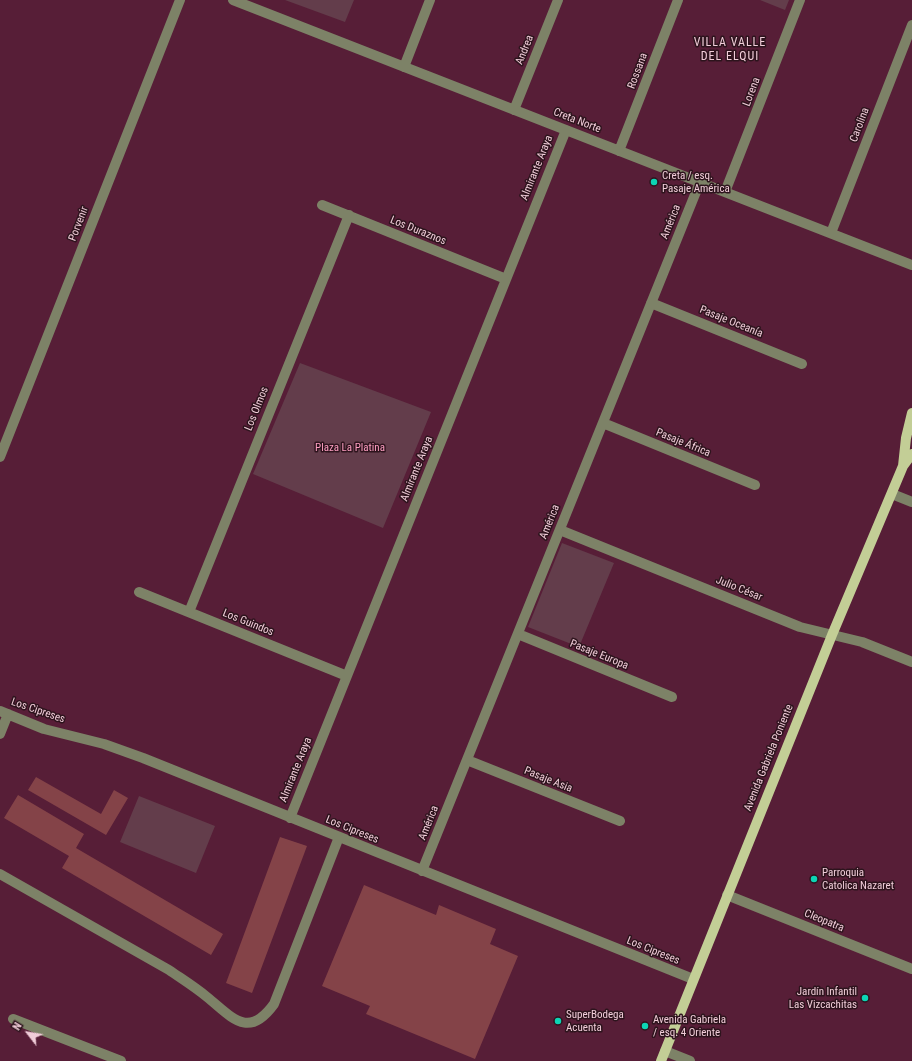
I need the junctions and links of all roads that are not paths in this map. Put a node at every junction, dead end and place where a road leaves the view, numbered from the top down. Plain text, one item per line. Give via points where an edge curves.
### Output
1 (180, 0) edge
2 (233, 0) edge
3 (430, 0) edge
4 (558, 0) edge
5 (678, 0) edge
6 (800, 0) edge
7 (912, 25) edge
8 (404, 67) junction
9 (514, 110) junction
10 (566, 130) junction
11 (619, 151) junction
12 (700, 182) junction
13 (725, 192) junction
14 (322, 205) dead end
15 (349, 216) junction
16 (831, 233) junction
17 (912, 265) edge
18 (506, 279) junction
19 (651, 303) junction
20 (802, 364) dead end
21 (912, 413) edge
22 (603, 423) junction
23 (912, 454) edge
24 (0, 457) edge
25 (903, 466) junction
26 (755, 485) dead end
27 (892, 494) junction
28 (912, 502) edge
29 (560, 530) junction
30 (139, 592) dead end
31 (189, 612) junction
32 (518, 634) junction
33 (832, 635) junction
34 (912, 662) edge
35 (347, 676) junction
36 (672, 697) dead end
37 (4, 713) edge
38 (0, 734) edge
39 (467, 760) junction
40 (290, 818) junction
41 (620, 821) dead end
42 (339, 837) junction
43 (422, 871) junction
44 (0, 874) edge
45 (727, 895) junction
46 (912, 969) edge
47 (693, 980) junction
48 (13, 1019) dead end
49 (665, 1051) junction
50 (121, 1061) edge
51 (661, 1061) edge
52 (690, 1061) edge

1 - 24 street, Porvenir
2 - 8 street, Creta Norte
3 - 8 street
4 - 9 street, Andrea
5 - 11 street, Rossana
6 - 13 street, Lorena
7 - 16 street, Carolina
8 - 9 street, Creta Norte
9 - 10 street, Creta Norte
10 - 11 street, Creta Norte
10 - 18 street, Almirante Araya
11 - 12 street, Creta Norte
12 - 13 street, Creta Norte
12 - 19 street, América
13 - 16 street, Creta Norte
14 - 15 street, Los Duraznos
15 - 18 street, Los Duraznos
15 - 31 street, Los Olmos
16 - 17 street, Creta Norte
18 - 35 street, Almirante Araya
19 - 20 street, Pasaje Oceanía
19 - 22 street, América
21 - 25 main road, Avenida Gabriela Poniente
22 - 26 street, Pasaje África
22 - 29 street, América
23 - 25 main road, Avenida Gabriela Poniente
25 - 27 main road, Avenida Gabriela Poniente
27 - 28 street
27 - 33 main road, Avenida Gabriela Poniente
29 - 32 street, América
29 - 33 street, Julio César via 800,627
30 - 31 street, Los Guindos
31 - 35 street, Los Guindos
32 - 36 street, Pasaje Europa
32 - 39 street, América
33 - 34 street, Julio César via 862,642
33 - 45 main road, Avenida Gabriela Poniente
35 - 40 street, Almirante Araya
37 - 38 street
37 - 40 street, Los Cipreses via 44,729 80,737 136,755
39 - 41 street, Pasaje Asia
39 - 43 street, América
40 - 42 street, Los Cipreses
42 - 43 street, Los Cipreses
42 - 44 street via 274,1004 266,1016 256,1022 247,1023 236,1021 169,970
43 - 47 street, Los Cipreses
45 - 46 street, Cleopatra
45 - 47 main road, Avenida Gabriela Poniente
47 - 49 main road, Avenida Gabriela Poniente
48 - 50 street
49 - 51 main road, Avenida Gabriela Poniente
49 - 52 street

